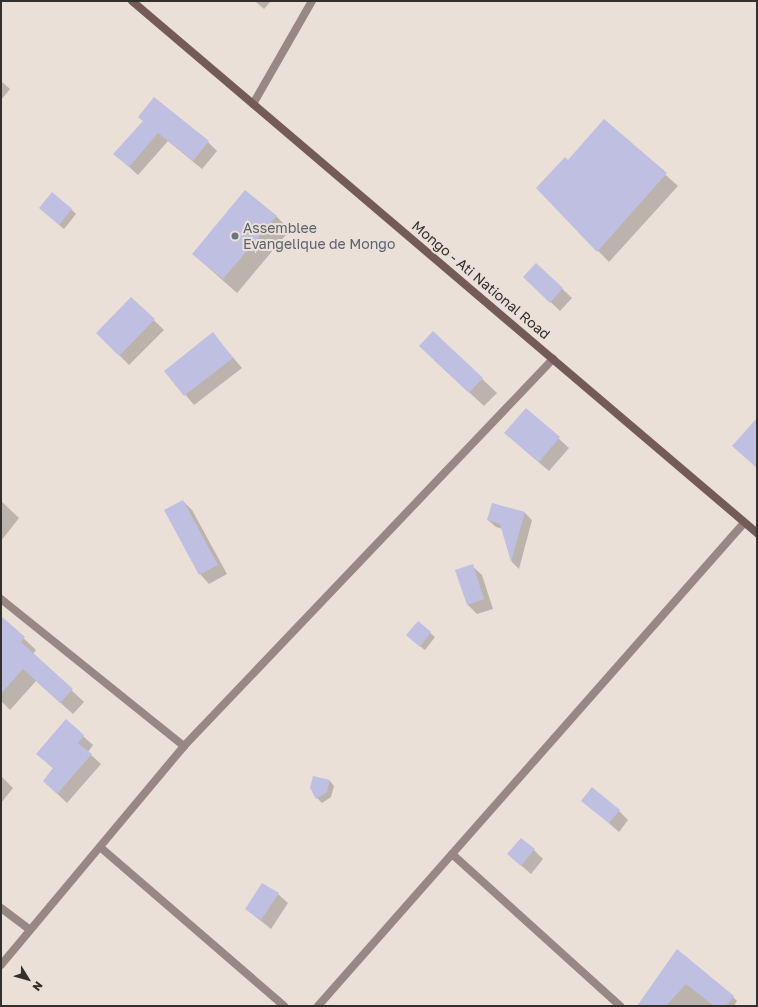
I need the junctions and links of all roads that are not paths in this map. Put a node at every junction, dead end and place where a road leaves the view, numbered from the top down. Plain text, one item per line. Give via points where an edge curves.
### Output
1 (132, 1) edge
2 (312, 1) edge
3 (253, 104) junction
4 (553, 359) junction
5 (744, 523) junction
6 (757, 534) edge
7 (1, 599) edge
8 (184, 746) junction
9 (100, 847) junction
10 (452, 854) junction
11 (1, 908) edge
12 (29, 929) junction
13 (1, 965) edge
14 (284, 1006) edge
15 (318, 1006) edge
16 (620, 1006) edge

1 - 3 main road, Mongo - Ati National Road
2 - 3 street
3 - 4 main road, Mongo - Ati National Road
4 - 5 main road, Mongo - Ati National Road
4 - 8 street
5 - 6 main road, Mongo - Ati National Road
5 - 10 street
7 - 8 street
8 - 9 street
9 - 12 street
9 - 14 street
10 - 15 street
10 - 16 street
11 - 12 street
12 - 13 street

